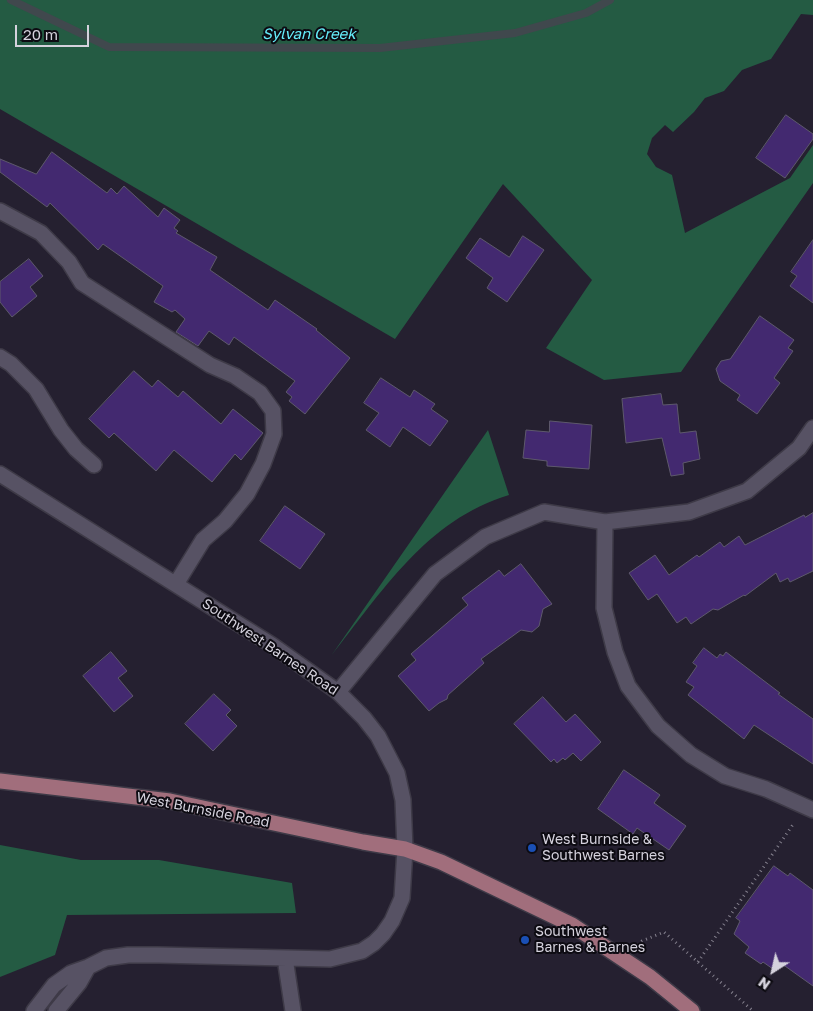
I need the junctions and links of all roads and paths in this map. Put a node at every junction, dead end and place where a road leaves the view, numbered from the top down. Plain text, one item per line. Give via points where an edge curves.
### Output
1 (0, 210) edge
2 (0, 357) edge
3 (813, 428) edge
4 (94, 465) dead end
5 (0, 474) edge
6 (605, 522) junction
7 (176, 584) junction
8 (338, 692) junction
9 (0, 781) edge
10 (809, 808) edge
11 (405, 849) junction
12 (285, 958) junction
13 (625, 961) junction
14 (698, 962) junction
15 (88, 967) junction
16 (34, 1011) edge
17 (56, 1011) edge
18 (293, 1011) edge
19 (692, 1011) edge
20 (753, 1011) edge

1 - 7 street via 42,233 69,262 82,283 188,352 235,376 260,393 273,411 274,434 247,494 225,521 203,540
2 - 4 street via 36,388 61,430
3 - 6 street via 799,448 747,491 689,512
5 - 7 street, Southwest Barnes Road
6 - 8 street via 544,512 485,537 435,574
6 - 10 street via 604,608 628,686 658,726 691,755 725,776
7 - 8 street, Southwest Barnes Road
8 - 11 street, Southwest Barnes Road via 378,736 397,773 403,800
9 - 11 main road, West Burnside Road via 170,801
10 - 14 path
11 - 12 street, Southwest Barnes Road via 402,898 392,921 374,943 362,951 330,959
11 - 13 main road via 441,862 572,925
12 - 15 street, Southwest Barnes Road via 128,955 106,958
12 - 18 street
13 - 14 path via 642,941 664,932
13 - 19 main road
14 - 20 path
15 - 16 street, Southwest Barnes Road via 71,973 54,985
15 - 17 street

